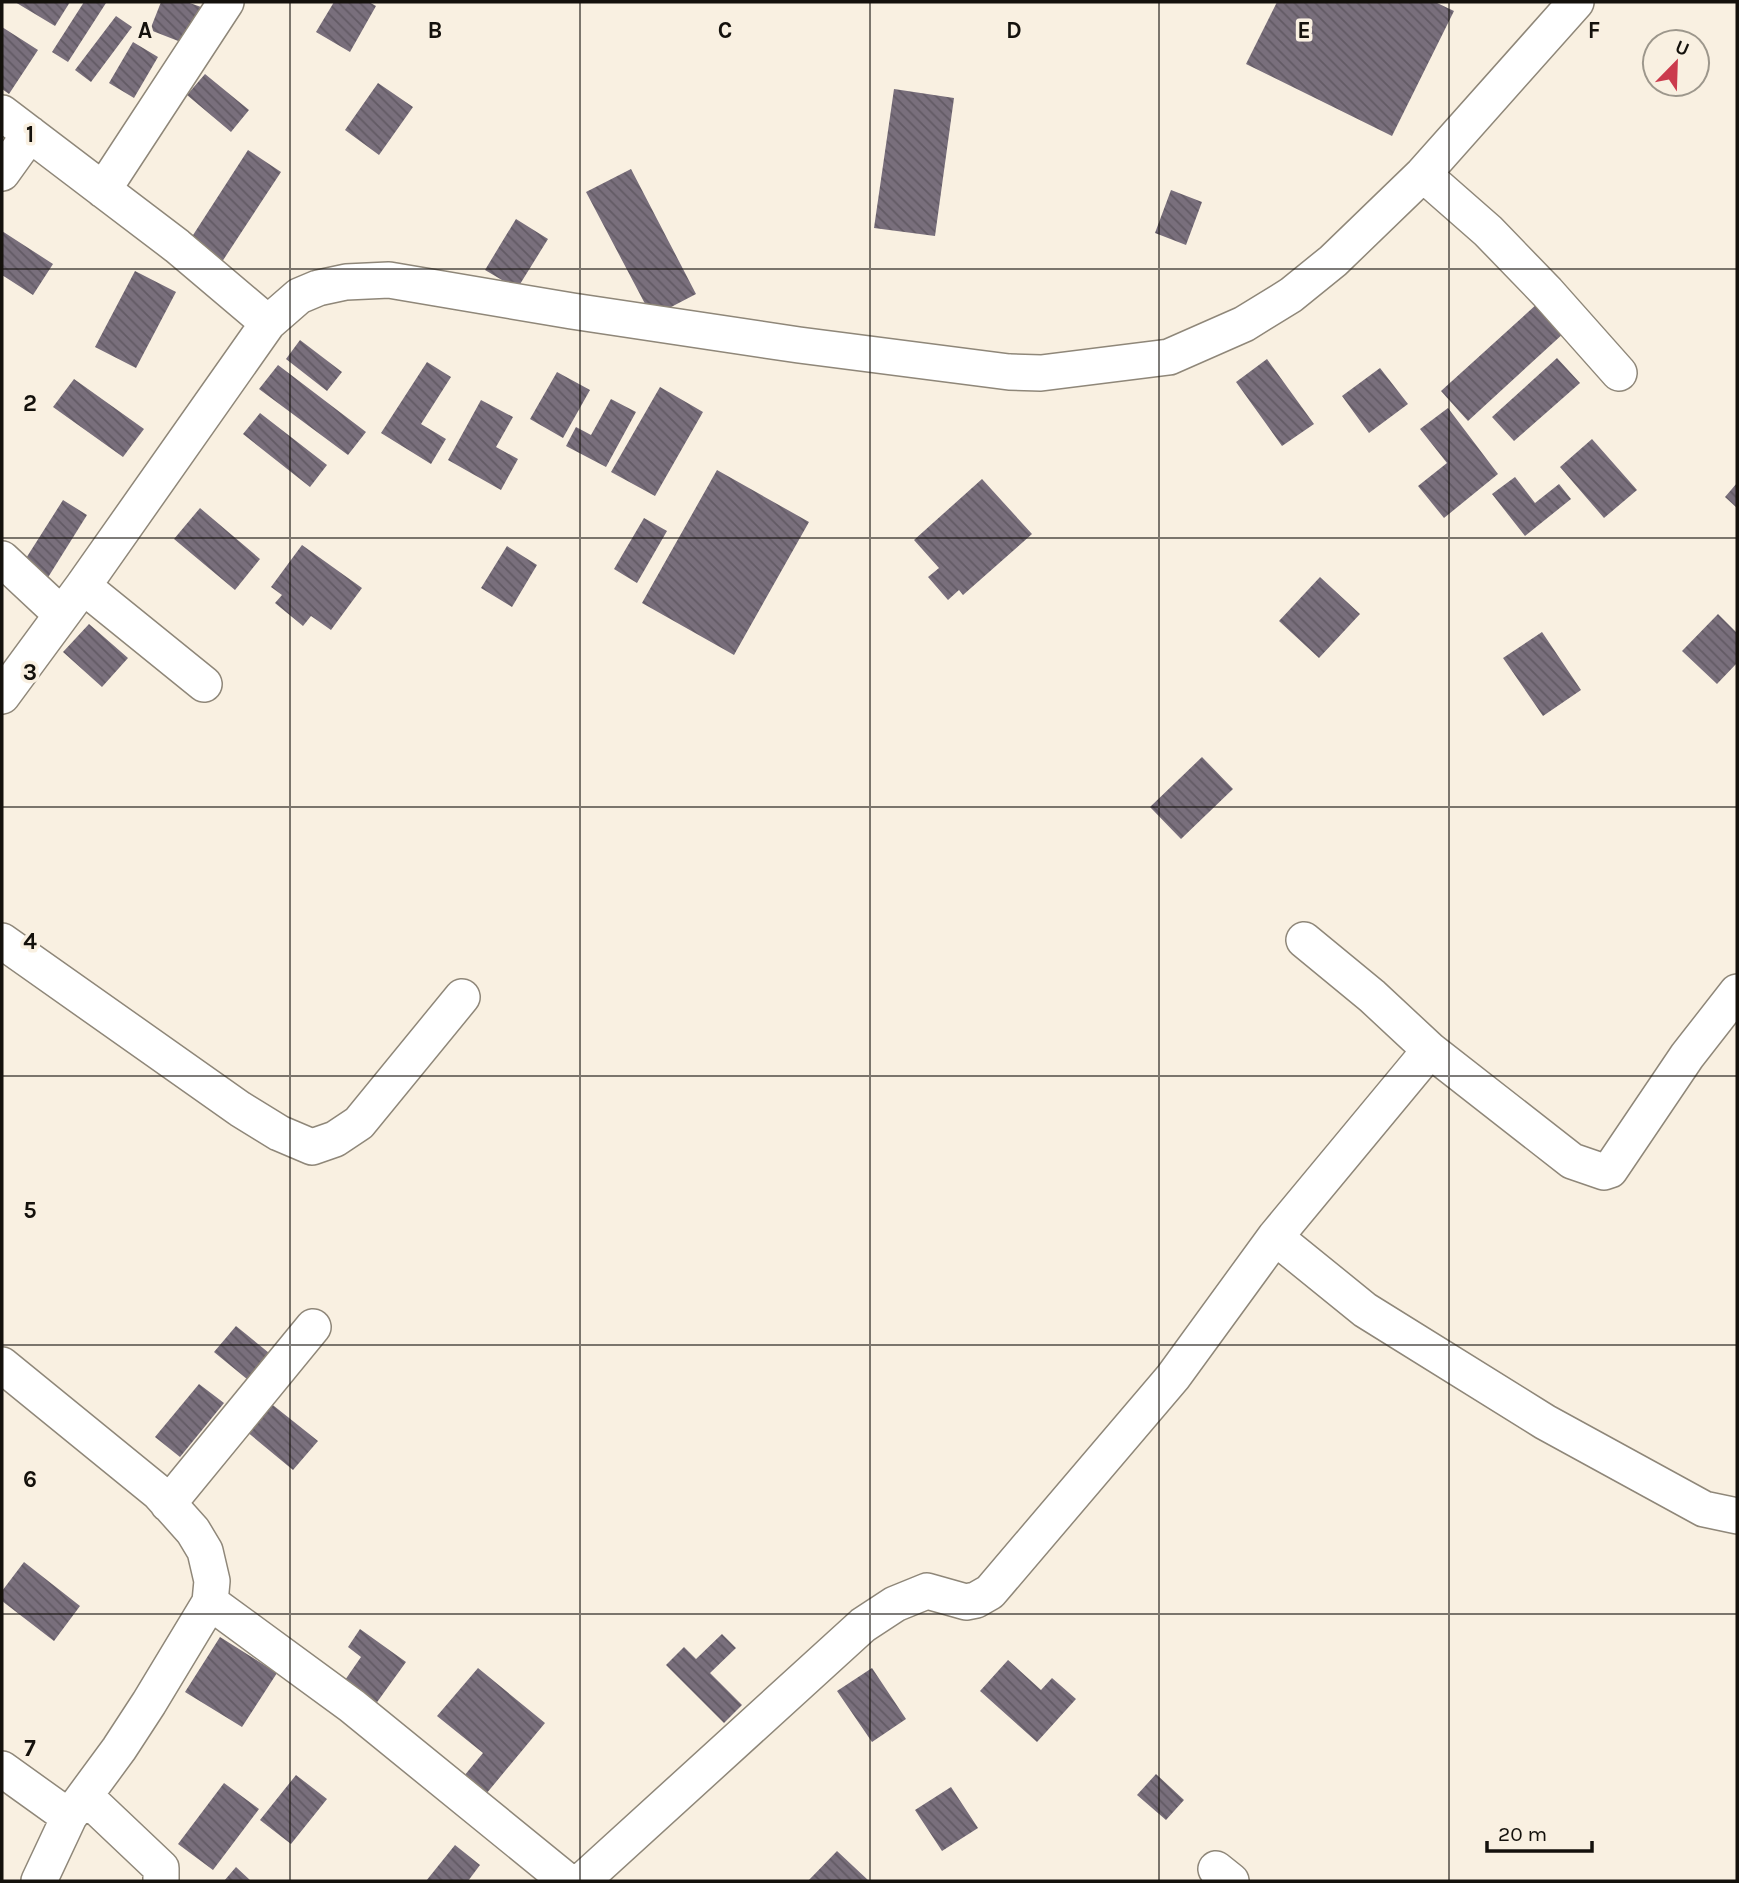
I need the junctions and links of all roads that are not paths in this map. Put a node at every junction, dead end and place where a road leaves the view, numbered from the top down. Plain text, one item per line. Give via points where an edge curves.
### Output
1 (226, 2) edge
2 (1576, 2) edge
3 (2, 113) edge
4 (30, 134) junction
5 (2, 173) edge
6 (1423, 174) junction
7 (103, 190) junction
8 (268, 323) junction
9 (1619, 373) dead end
10 (2, 559) edge
11 (83, 586) junction
12 (61, 614) junction
13 (204, 684) dead end
14 (2, 696) edge
15 (1304, 940) dead end
16 (2, 941) edge
17 (1737, 992) edge
18 (462, 997) dead end
19 (1430, 1050) junction
20 (1275, 1237) junction
21 (313, 1327) dead end
22 (2, 1365) edge
23 (169, 1504) junction
24 (1737, 1516) edge
25 (210, 1602) junction
26 (2, 1769) edge
27 (77, 1806) junction
28 (39, 1881) edge
29 (161, 1881) edge
30 (567, 1881) edge
31 (582, 1881) edge

1 - 7 street
2 - 6 street
3 - 4 street
4 - 5 street
4 - 7 street
6 - 8 street via 1291,295 1244,324 1169,357 1041,373 1010,372 799,345 389,280 318,288 299,296
6 - 9 street via 1514,257
7 - 8 street
8 - 11 street
10 - 12 street
11 - 12 street
11 - 13 street
12 - 14 street
15 - 19 street
16 - 18 street via 240,1109 312,1147 359,1123
17 - 19 street via 1687,1056 1610,1170 1604,1172 1572,1161
19 - 20 street
20 - 24 street via 1365,1310 1545,1422 1704,1509
20 - 31 street via 1173,1377 990,1592 966,1602 927,1591 895,1604 863,1625
21 - 23 street
22 - 23 street
23 - 25 street via 205,1551 212,1581
25 - 27 street via 149,1703
25 - 30 street via 352,1706
26 - 27 street
27 - 28 street
27 - 29 street via 161,1868

